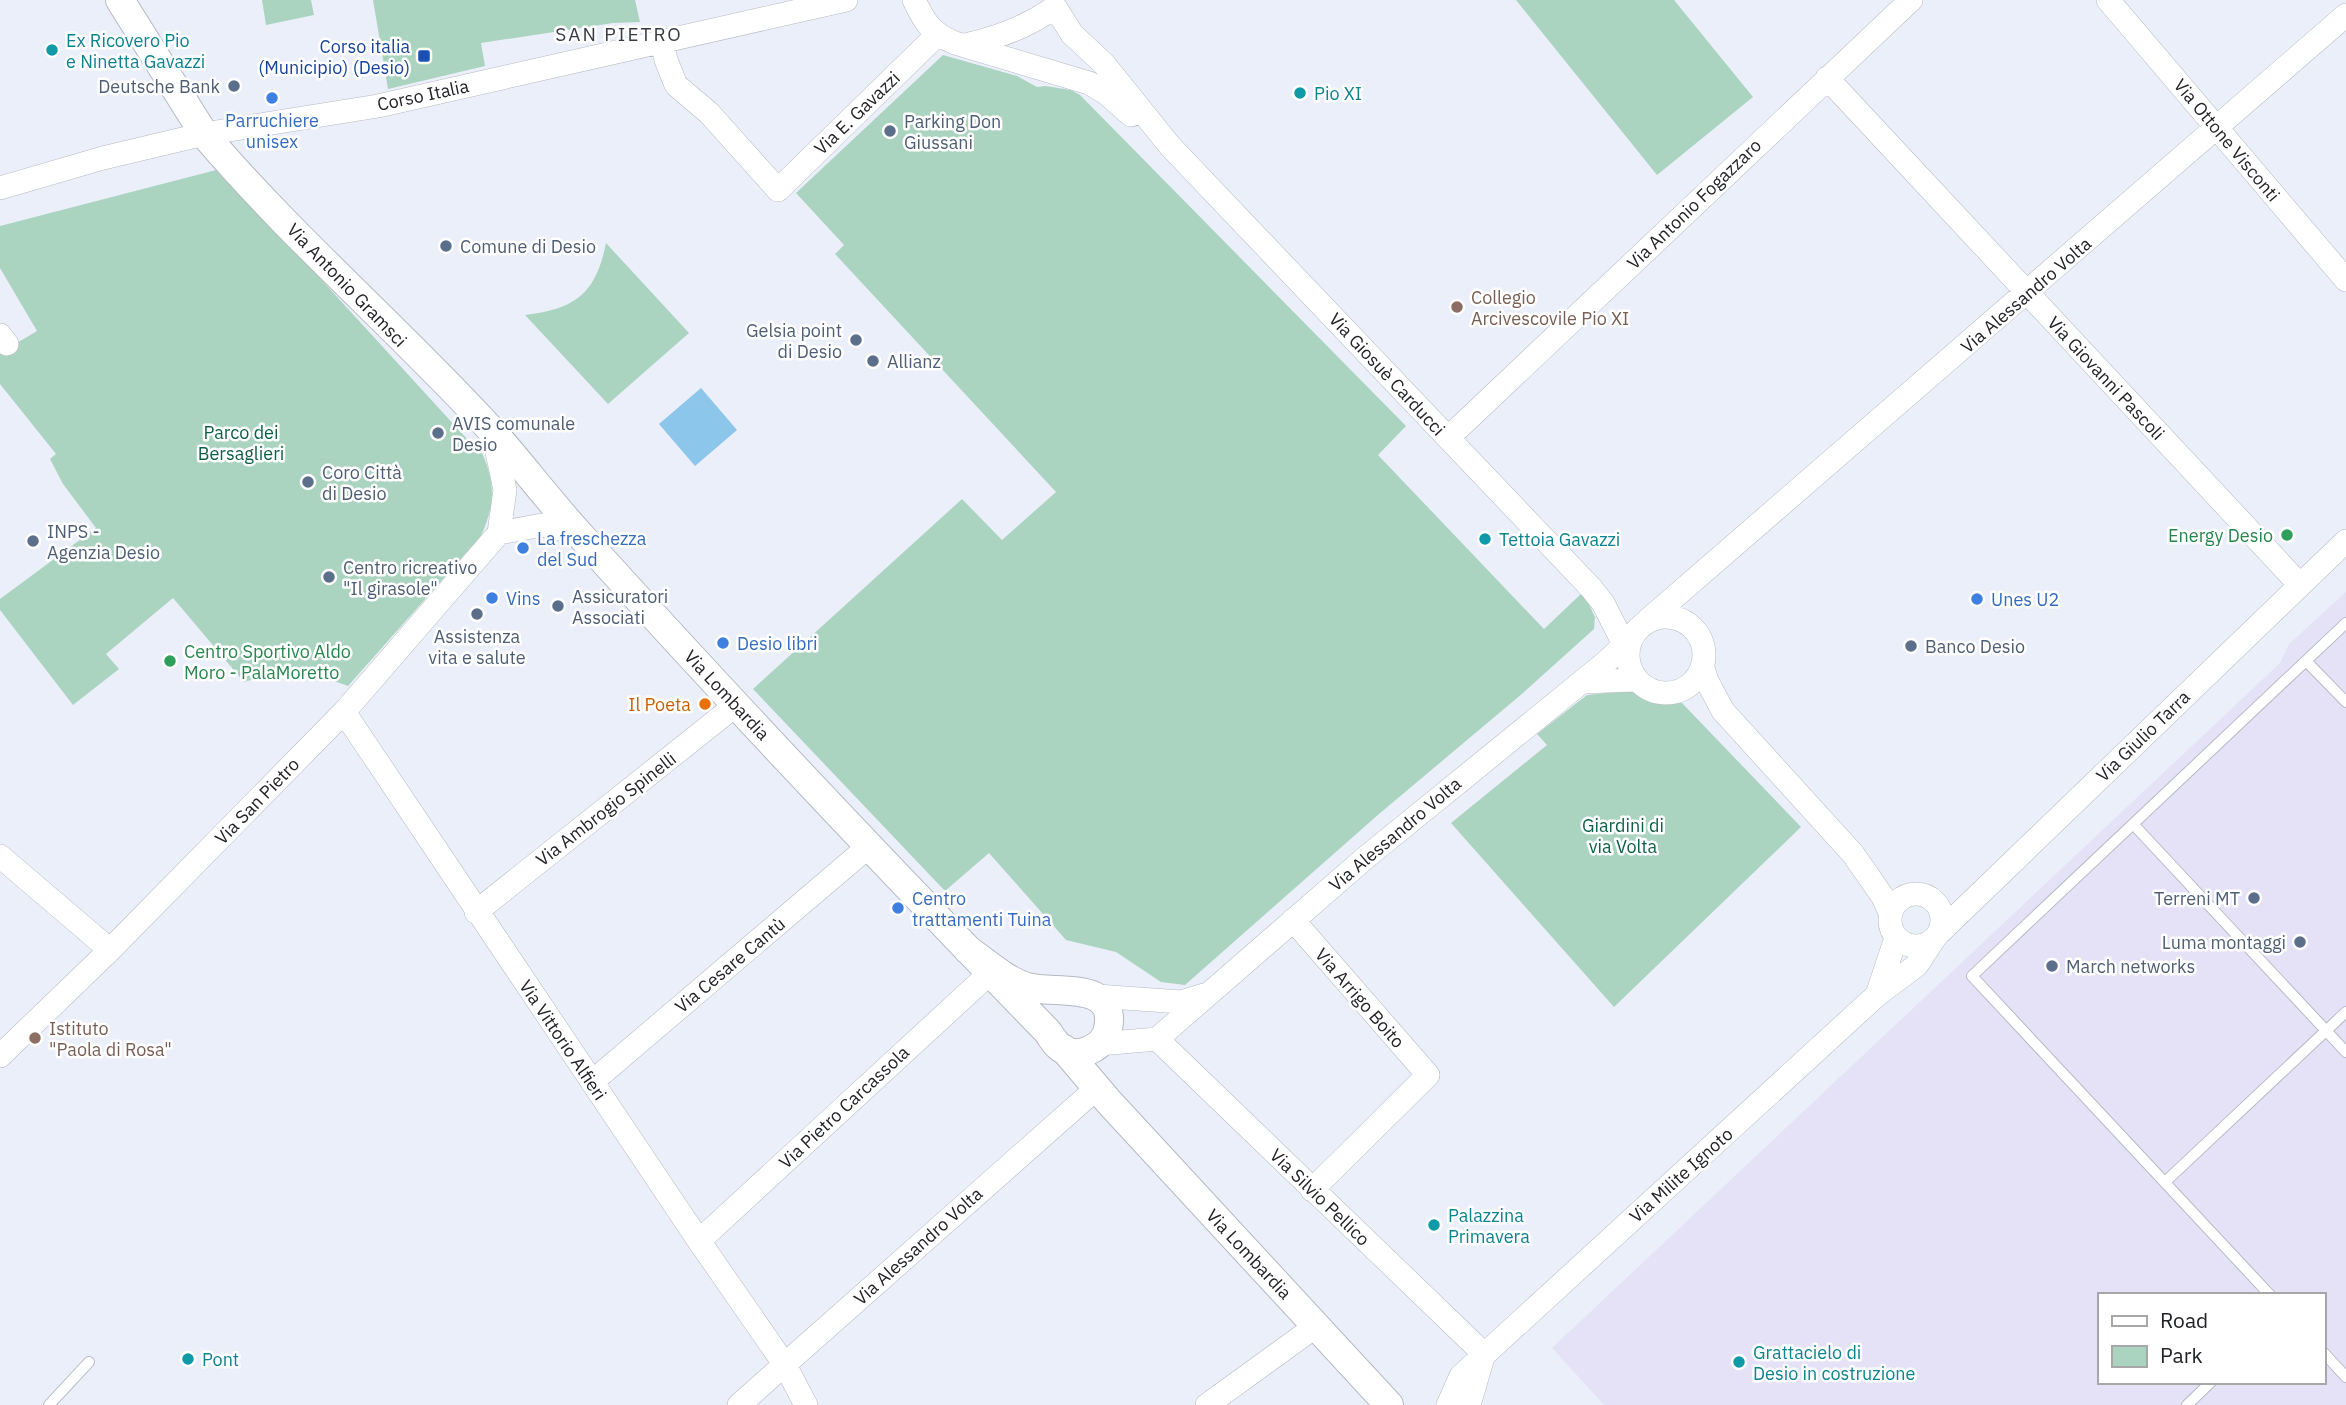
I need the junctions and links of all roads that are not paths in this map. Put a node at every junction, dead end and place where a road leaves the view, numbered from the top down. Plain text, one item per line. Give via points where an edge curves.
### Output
1 (120, 0) edge
2 (846, 0) edge
3 (914, 0) edge
4 (1911, 0) edge
5 (2108, 0) edge
6 (1056, 3) edge
7 (2346, 15) edge
8 (937, 35) junction
9 (662, 42) junction
10 (965, 45) junction
11 (1827, 78) junction
12 (2218, 128) junction
13 (204, 134) junction
14 (1170, 146) junction
15 (0, 188) edge
16 (2346, 280) edge
17 (2027, 294) junction
18 (493, 433) junction
19 (1448, 438) junction
20 (499, 533) junction
21 (578, 533) junction
22 (2346, 541) edge
23 (1703, 571) junction
24 (2300, 585) junction
25 (2346, 623) edge
26 (1690, 625) junction
27 (1635, 636) junction
28 (2306, 661) junction
29 (1703, 668) junction
30 (1634, 680) junction
31 (1582, 682) junction
32 (1687, 687) junction
33 (2346, 702) edge
34 (736, 705) junction
35 (344, 712) junction
36 (1740, 732) junction
37 (2133, 824) junction
38 (868, 847) junction
39 (1853, 854) junction
40 (0, 856) edge
41 (1909, 894) junction
42 (476, 912) junction
43 (1890, 914) junction
44 (1293, 920) junction
45 (1937, 936) junction
46 (1896, 939) junction
47 (110, 950) junction
48 (968, 950) junction
49 (990, 973) junction
50 (1065, 992) junction
51 (1214, 992) junction
52 (1877, 995) junction
53 (1096, 996) junction
54 (2346, 1012) edge
55 (2326, 1031) junction
56 (1157, 1039) junction
57 (1056, 1040) junction
58 (1099, 1044) junction
59 (2346, 1052) edge
60 (0, 1056) edge
61 (592, 1082) junction
62 (1103, 1095) junction
63 (2165, 1182) junction
64 (1312, 1190) junction
65 (699, 1241) junction
66 (2268, 1293) edge
67 (1316, 1326) junction
68 (1484, 1354) junction
69 (2325, 1354) edge
70 (89, 1362) dead end
71 (785, 1365) junction
72 (2346, 1377) edge
73 (2209, 1384) edge
74 (49, 1405) edge
75 (739, 1405) edge
76 (806, 1405) edge
77 (1208, 1405) edge
78 (1390, 1405) edge
79 (1448, 1405) edge
80 (1469, 1405) edge
81 (2186, 1405) edge

1 - 13 street, Via Antonio Gramsci
2 - 9 street, Corso Italia
3 - 8 street
4 - 11 street, Via Antonio Fogazzaro
5 - 12 street, Via Ottone Visconti
6 - 10 street, Via Giosuè Carducci via 1045,14 992,39
6 - 14 street, Via Giosuè Carducci via 1072,34 1104,64
7 - 12 street, Via Alessandro Volta
8 - 9 street, Via E. Gavazzi via 778,190 709,113 676,85
8 - 10 street
9 - 13 street, Corso Italia via 378,106
10 - 14 street, Via Giosuè Carducci via 1089,83
11 - 17 street, Via Giovanni Pascoli
11 - 19 street, Via Antonio Fogazzaro
12 - 16 street, Via Ottone Visconti
12 - 17 street, Via Alessandro Volta
13 - 15 street, Corso Italia
13 - 18 street, Via Antonio Gramsci
14 - 19 street, Via Giosuè Carducci
17 - 23 street, Via Alessandro Volta
17 - 24 street, Via Giovanni Pascoli
18 - 20 street via 505,490
18 - 21 street, Via Lombardia
19 - 27 street, Via Giosuè Carducci
20 - 21 street via 541,525
20 - 35 street, Via San Pietro
21 - 34 street, Via Lombardia
22 - 24 street, Via Giulio Tarra
23 - 26 street via 1693,595
23 - 27 street, Via Alessandro Volta
24 - 45 street, Via Giulio Tarra
25 - 28 lane
26 - 27 street via 1672,617 1657,617
26 - 29 street via 1704,646
27 - 30 street via 1628,660
27 - 31 street, Via Alessandro Volta
28 - 33 lane
28 - 37 lane
29 - 32 street
29 - 36 street via 1713,694
30 - 31 street
30 - 32 street via 1662,694
31 - 44 street, Via Alessandro Volta
32 - 36 street
34 - 38 street, Via Lombardia
34 - 42 street, Via Ambrogio Spinelli
35 - 42 street, Via Vittorio Alfieri
35 - 47 street, Via San Pietro
36 - 39 street
37 - 55 lane
37 - 63 lane via 1972,976
38 - 48 street, Via Lombardia
38 - 61 street, Via Cesare Cantù
39 - 41 street
39 - 43 street
40 - 47 street
41 - 43 street via 1897,901
41 - 45 street via 1925,895 1938,906 1942,923
42 - 61 street, Via Vittorio Alfieri
43 - 46 street
44 - 51 street, Via Alessandro Volta
44 - 64 street, Via Arrigo Boito via 1428,1075
45 - 46 street via 1927,944 1911,946
45 - 52 street, Via Milite Ignoto via 1917,965
46 - 52 street, Via Milite Ignoto
47 - 60 street, Via San Pietro
48 - 49 street, Via Lombardia
48 - 50 street, Via Lombardia via 1025,987
49 - 57 street, Via Lombardia
49 - 65 street, Via Pietro Carcassola
50 - 53 street, Via Lombardia via 1083,990
50 - 57 street via 1046,1013
51 - 53 street, Via Alessandro Volta via 1181,1002
51 - 56 street, Via Alessandro Volta
52 - 68 street, Via Milite Ignoto
53 - 58 street via 1109,1018
54 - 55 lane
55 - 59 lane
55 - 63 lane
56 - 58 street
56 - 64 street, Via Silvio Pellico
57 - 58 street via 1074,1053
57 - 62 street, Via Lombardia
58 - 62 street
61 - 65 street, Via Vittorio Alfieri
62 - 67 street, Via Lombardia
62 - 71 street, Via Alessandro Volta
63 - 66 lane
64 - 68 street, Via Silvio Pellico
65 - 71 street, Via Vittorio Alfieri
67 - 77 street
67 - 78 street, Via Lombardia
68 - 79 street, Via Milite Ignoto via 1461,1376
68 - 80 street
69 - 72 lane
70 - 74 lane
71 - 75 street, Via Alessandro Volta
71 - 76 street, Via Vittorio Alfieri
73 - 81 lane

